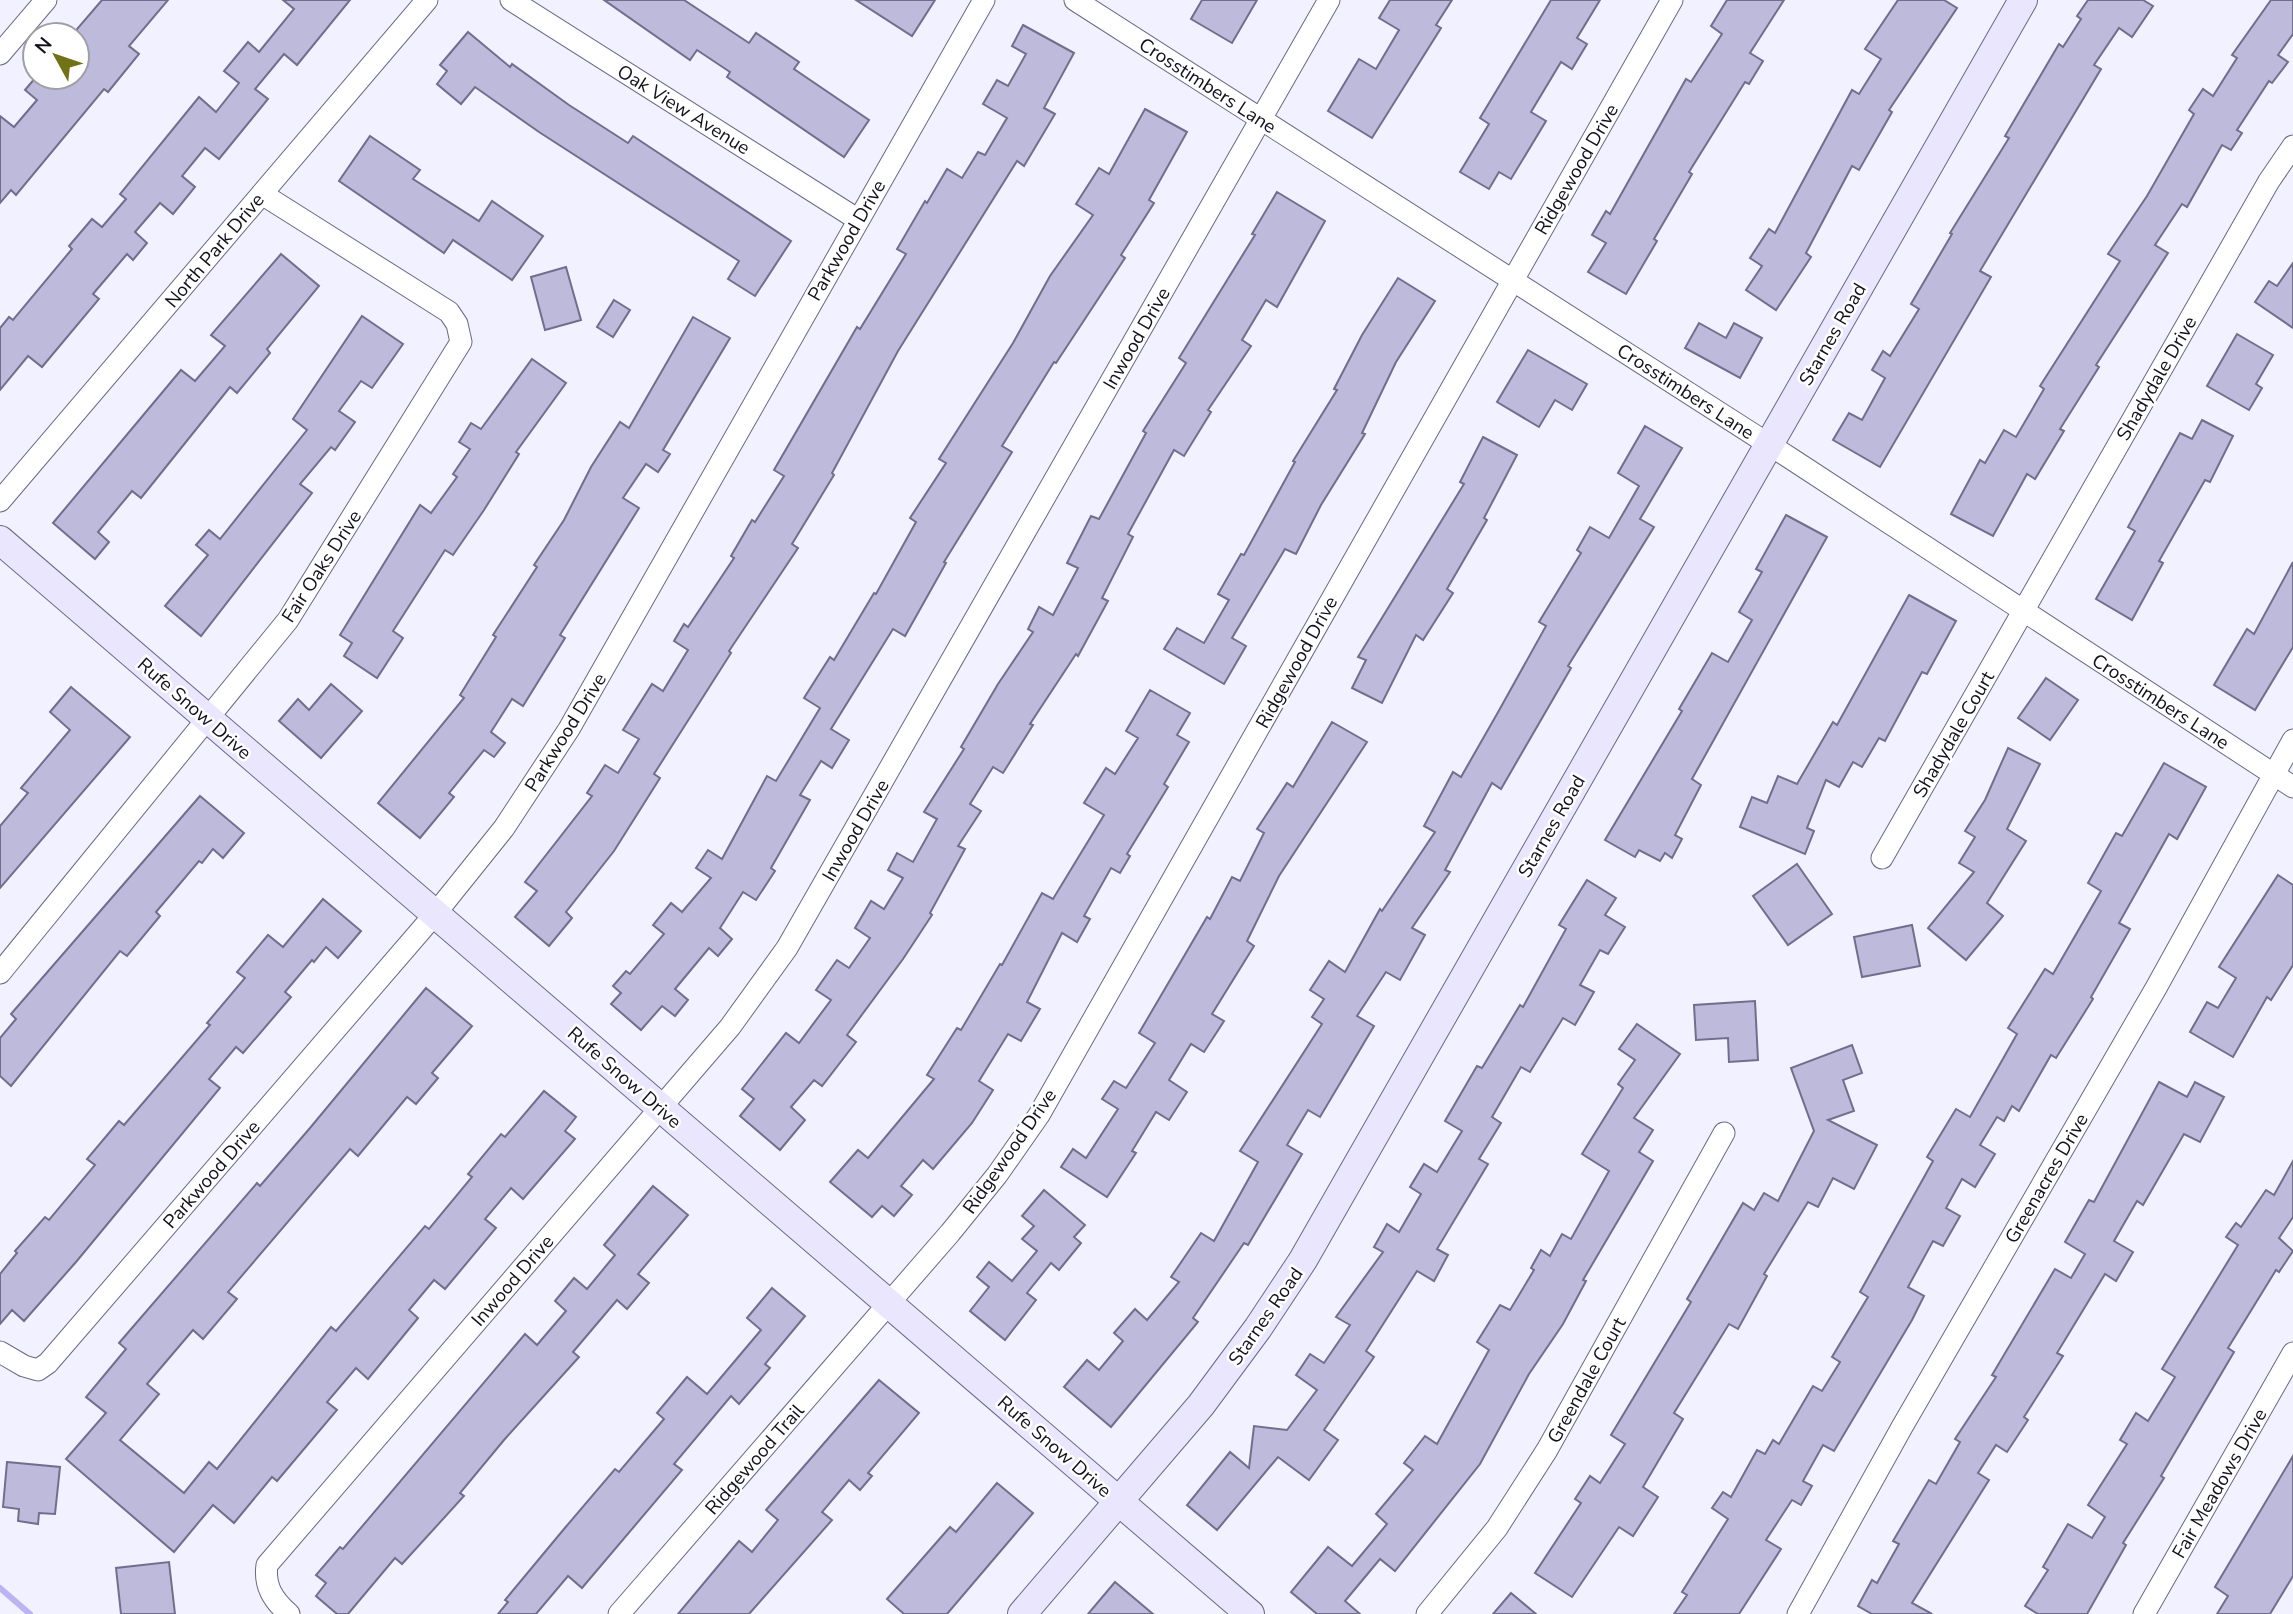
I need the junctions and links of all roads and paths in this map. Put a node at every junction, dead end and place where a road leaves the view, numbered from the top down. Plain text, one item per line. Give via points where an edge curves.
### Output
1 (46, 0) edge
2 (427, 0) edge
3 (511, 0) edge
4 (984, 0) edge
5 (1075, 0) edge
6 (1329, 0) edge
7 (1672, 0) edge
8 (2023, 0) edge
9 (0, 54) edge
10 (1261, 118) junction
11 (2293, 146) edge
12 (262, 194) junction
13 (857, 219) junction
14 (1512, 280) junction
15 (1769, 444) junction
16 (0, 500) edge
17 (0, 540) edge
18 (2023, 611) junction
19 (209, 719) junction
20 (2293, 740) edge
21 (2273, 774) junction
22 (2293, 787) edge
23 (1882, 858) dead end
24 (435, 914) junction
25 (0, 973) edge
26 (661, 1108) junction
27 (1724, 1133) dead end
28 (889, 1304) junction
29 (0, 1352) edge
30 (2293, 1353) edge
31 (1119, 1501) junction
32 (289, 1614) edge
33 (619, 1614) edge
34 (1022, 1614) edge
35 (1250, 1614) edge
36 (1427, 1614) edge
37 (1798, 1614) edge
38 (2144, 1614) edge

1 - 9 street
2 - 12 street, North Park Drive
3 - 13 street, Oak View Avenue
4 - 13 street, Parkwood Drive
5 - 10 street, Crosstimbers Lane
6 - 10 street, Inwood Drive
7 - 14 street, Ridgewood Drive
8 - 15 main road, Starnes Road
10 - 14 street, Crosstimbers Lane
10 - 26 street, Inwood Drive via 787,948 730,1027
11 - 18 street, Shadydale Drive
12 - 16 street, North Park Drive
12 - 19 street, Fair Oaks Drive via 449,312 461,342 288,621
13 - 24 street, Parkwood Drive via 569,729 504,828
14 - 15 street, Crosstimbers Lane
14 - 28 street, Ridgewood Drive via 1039,1115 997,1174
15 - 18 street, Crosstimbers Lane
15 - 31 main road, Starnes Road via 1303,1261 1201,1405
17 - 19 main road, Rufe Snow Drive
18 - 21 street, Crosstimbers Lane
18 - 23 street, Shadydale Court
19 - 24 main road, Rufe Snow Drive
19 - 25 street, Fair Oaks Drive
20 - 21 street, Greenacres Drive
21 - 22 street, Crosstimbers Lane
21 - 37 street, Greenacres Drive
24 - 26 main road, Rufe Snow Drive
24 - 29 street, Parkwood Drive via 48,1363 38,1370
26 - 28 main road, Rufe Snow Drive
26 - 32 street, Inwood Drive via 267,1564 265,1578
27 - 36 street, Greendale Court via 1547,1450 1497,1528
28 - 31 main road, Rufe Snow Drive
28 - 33 street, Ridgewood Trail
30 - 38 street, Fair Meadows Drive
31 - 34 main road, Starnes Road
31 - 35 main road, Rufe Snow Drive

